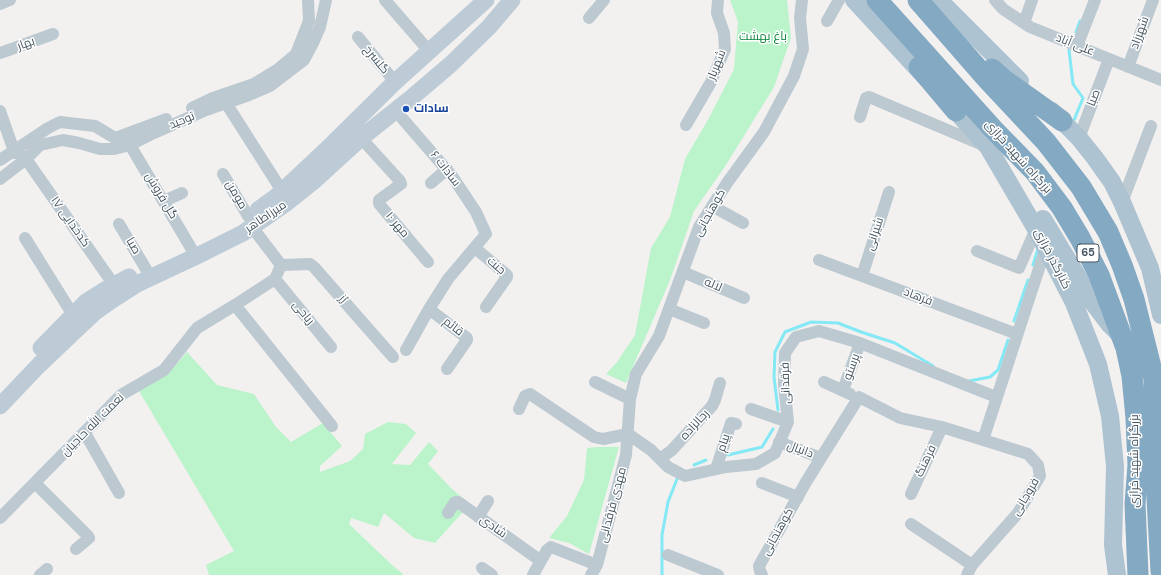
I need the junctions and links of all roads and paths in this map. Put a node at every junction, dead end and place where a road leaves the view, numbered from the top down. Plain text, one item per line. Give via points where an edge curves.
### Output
1 (10, 0) edge
2 (308, 0) edge
3 (326, 0) edge
4 (385, 0) edge
5 (486, 0) edge
6 (512, 0) edge
7 (604, 0) edge
8 (718, 0) edge
9 (802, 0) edge
10 (839, 0) edge
11 (854, 0) edge
12 (862, 0) edge
13 (877, 0) edge
14 (995, 0) edge
15 (1032, 0) edge
16 (1095, 0) edge
17 (1152, 0) edge
18 (927, 2) edge
19 (0, 4) edge
20 (472, 12) junction
21 (589, 18) dead end
22 (309, 21) junction
23 (827, 21) dead end
24 (1024, 23) junction
25 (489, 26) junction
26 (320, 27) junction
27 (53, 34) dead end
28 (358, 37) dead end
29 (1076, 46) junction
30 (429, 52) junction
31 (0, 53) edge
32 (300, 57) junction
33 (1109, 59) junction
34 (1128, 67) junction
35 (1161, 80) edge
36 (395, 82) junction
37 (225, 99) junction
38 (410, 99) junction
39 (395, 110) junction
40 (0, 111) edge
41 (956, 111) junction
42 (860, 117) dead end
43 (1062, 121) joint
44 (686, 126) dead end
45 (1151, 126) dead end
46 (126, 134) junction
47 (361, 138) junction
48 (1079, 138) junction
49 (130, 145) junction
50 (988, 147) junction
51 (14, 151) junction
52 (26, 159) junction
53 (0, 160) edge
54 (447, 170) junction
55 (223, 174) dead end
56 (0, 179) edge
57 (431, 183) dead end
58 (282, 191) junction
59 (889, 192) dead end
60 (182, 194) dead end
61 (164, 201) junction
62 (1122, 202) junction
63 (712, 206) junction
64 (250, 222) junction
65 (743, 223) dead end
66 (119, 224) dead end
67 (1036, 229) junction
68 (25, 238) dead end
69 (1046, 247) junction
70 (191, 248) junction
71 (475, 248) junction
72 (977, 251) dead end
73 (819, 260) dead end
74 (428, 262) dead end
75 (281, 265) junction
76 (1019, 268) junction
77 (1150, 268) junction
78 (146, 269) junction
79 (683, 272) junction
80 (1036, 275) junction
81 (862, 276) junction
82 (275, 279) junction
83 (114, 285) junction
84 (1161, 291) edge
85 (744, 298) dead end
86 (235, 305) junction
87 (486, 307) dead end
88 (429, 309) junction
89 (669, 309) junction
90 (73, 315) junction
91 (1161, 315) edge
92 (704, 323) dead end
93 (1017, 334) junction
94 (860, 343) junction
95 (330, 347) dead end
96 (406, 350) dead end
97 (393, 357) dead end
98 (1161, 366) edge
99 (447, 369) dead end
100 (595, 382) dead end
101 (824, 382) dead end
102 (720, 383) dead end
103 (0, 390) edge
104 (843, 390) junction
105 (996, 397) junction
106 (859, 398) junction
107 (630, 399) junction
108 (0, 406) edge
109 (519, 409) dead end
110 (750, 409) dead end
111 (788, 422) junction
112 (736, 424) dead end
113 (332, 426) dead end
114 (942, 427) junction
115 (85, 433) junction
116 (628, 434) junction
117 (983, 440) junction
118 (779, 442) junction
119 (821, 458) junction
120 (660, 459) junction
121 (716, 469) junction
122 (35, 483) junction
123 (762, 483) dead end
124 (119, 493) dead end
125 (910, 494) dead end
126 (798, 497) junction
127 (488, 501) dead end
128 (448, 513) dead end
129 (478, 517) junction
130 (0, 518) edge
131 (911, 524) dead end
132 (76, 549) dead end
133 (668, 555) dead end
134 (541, 561) junction
135 (594, 570) edge
136 (969, 570) edge
137 (1161, 571) edge
138 (533, 575) edge
139 (718, 575) edge
140 (762, 575) edge
141 (1117, 575) edge
142 (1138, 575) edge

1 - 19 street
2 - 22 street
3 - 26 street, توحید
4 - 30 street
5 - 20 main road, میرزاطاهر
6 - 25 main road, میرزاطاهر
7 - 21 street
8 - 44 street, شهریار via 717,13 724,33 725,49 711,82
9 - 63 street, کوهنجانی via 800,18 803,50 794,76 764,132
10 - 23 street
11 - 41 main road, کنارگذر خرازی
12 - 41 highway
13 - 142 highway, بزرگراه شهید خرازی / 65 via 1035,172 1062,208 1099,275 1126,348 1132,376 1138,464 1135,504
14 - 24 street, علی آباد via 1003,9
15 - 24 street
16 - 29 street
17 - 34 street, شهرزاد
18 - 43 highway via 1003,79
18 - 137 highway, بزرگراه شهید خرازی / 65 via 987,79 1046,142 1081,187 1108,232 1122,265 1134,299 1154,379
20 - 25 main road via 481,14
20 - 30 main road, میرزاطاهر
22 - 26 street
22 - 32 street
24 - 29 street, علی آباد
25 - 38 main road, میرزاطاهر
26 - 32 street, توحید via 313,43
27 - 31 street, بهار
28 - 36 street, گلسرخ
29 - 33 street, علی آباد
30 - 36 main road, میرزاطاهر
32 - 37 street, توحید via 270,86 249,95
33 - 34 street, علی آباد
33 - 48 street, صبا
34 - 35 street, علی آباد
36 - 38 main road via 399,92
36 - 58 main road, میرزاطاهر
37 - 46 street, توحید
37 - 49 street, توحید
37 - 58 street
38 - 39 main road, میرزاطاهر
39 - 47 main road, میرزاطاهر
39 - 54 street, سادات ۶
40 - 51 street
41 - 50 main road, کنارگذر خرازی
42 - 50 street via 866,98 869,98
43 - 48 main road
45 - 62 street
46 - 49 street, گل فروش
46 - 51 street, توحید via 115,138 95,126 60,122
47 - 64 main road, میرزاطاهر via 285,204
47 - 74 street, مهر ۱۰ via 401,184 379,203
48 - 62 main road via 1112,182
49 - 52 street, توحید via 100,149 63,140 40,145
49 - 61 street, گل فروش
50 - 67 main road, کنارگذر خرازی
50 - 98 main road via 1024,190 1094,304 1110,325 1134,350
51 - 52 street
51 - 53 street, توحید
52 - 56 street, توحید
52 - 83 street, کدخدایی ۱۷
54 - 57 street
54 - 71 street, سادات ۶ via 476,212 486,234
55 - 64 street, مومن
58 - 64 main road, میرزاطاهر via 257,211
59 - 81 street, شیرانی
60 - 61 street
61 - 70 street, گل فروش
62 - 77 main road
63 - 65 street
63 - 79 street, کوهنجانی via 699,227
64 - 70 main road, میرزاطاهر via 230,227
64 - 75 street, مومن
64 - 108 main road, میرزاطاهر via 203,253 137,284 95,312
66 - 78 street, صبا
67 - 69 main road, کنارگذر خرازی
67 - 76 street
68 - 90 street
69 - 80 street
69 - 141 main road, کنارگذر خرازی via 1074,303 1095,357 1110,416 1114,466 1113,545
70 - 78 main road, میرزاطاهر
71 - 87 street, جنت via 508,277
71 - 88 street via 448,279
72 - 76 street
73 - 81 street, فرهاد
75 - 82 street
75 - 97 street, رُز via 310,264 314,267
76 - 80 street
77 - 84 main road
77 - 91 main road
78 - 83 main road, میرزاطاهر
79 - 85 street, لاله
79 - 89 street, کوهنجانی
80 - 93 street
81 - 93 street, فرهاد
82 - 86 street, نعمت الله حاجیان
82 - 95 street, ریاحی
83 - 90 main road, میرزاطاهر via 86,302
86 - 113 street
86 - 115 street, نعمت الله حاجیان via 197,328 164,370 121,395
88 - 96 street
88 - 99 street, قائم via 467,338
89 - 92 street
89 - 107 street, کوهنجانی via 659,336 636,374
90 - 103 main road, میرزاطاهر
93 - 105 street
94 - 104 street, پرستو
94 - 105 street, فرقدانی
94 - 111 street, فرقدانی via 819,330 796,338 785,353 784,384
100 - 107 street
101 - 104 street
102 - 120 street, رجالزاده via 712,406 672,450
104 - 106 street
105 - 117 street
106 - 114 street via 900,418
106 - 119 street, کوهنجانی
107 - 116 street, کوهنجانی
109 - 116 street via 526,396 530,394 594,437 603,439
110 - 111 street
111 - 118 street
112 - 121 street, پیام via 731,423
114 - 117 street
114 - 125 street, فرهنگ
115 - 122 street, نعمت الله حاجیان
115 - 124 street
116 - 120 street
116 - 135 street, مهدی فرقدانی via 626,455
117 - 136 street, فروجانی via 1028,454 1038,465 1040,476 1018,514
118 - 119 street, دانیال
118 - 121 street via 775,452 756,464
119 - 126 street, کوهنجانی
120 - 121 street via 668,467 685,476
122 - 130 street, نعمت الله حاجیان
122 - 132 street via 88,536 89,538
123 - 126 street
126 - 140 street, کوهنجانی via 759,566
127 - 129 street
128 - 129 street, شادی via 456,502
129 - 134 street, شادی
131 - 136 street
133 - 139 street
134 - 135 street via 551,547
134 - 138 street

